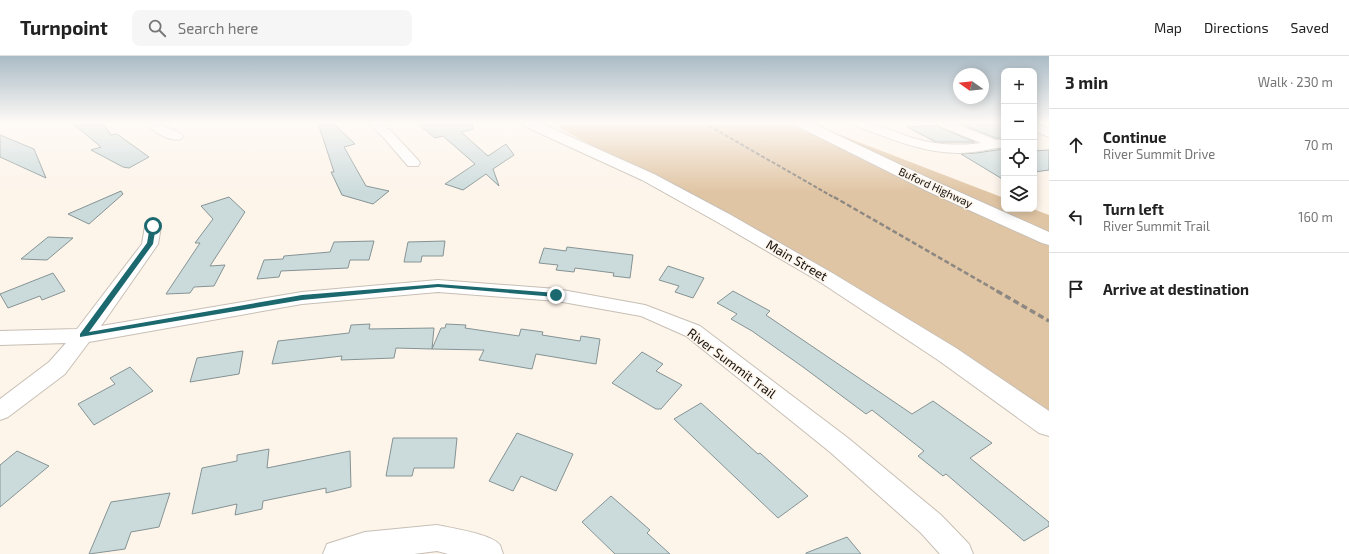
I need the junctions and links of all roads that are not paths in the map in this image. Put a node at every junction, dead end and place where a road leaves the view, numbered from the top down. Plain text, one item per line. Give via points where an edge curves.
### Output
1 (398, 146) edge
2 (580, 146) edge
3 (850, 146) edge
4 (928, 146) edge
5 (978, 146) edge
6 (413, 163) dead end
7 (153, 226) dead end
8 (1049, 239) edge
9 (82, 336) junction
10 (0, 338) edge
11 (0, 411) edge
12 (1049, 425) edge
13 (337, 554) edge
14 (489, 554) edge
15 (959, 554) edge

1 - 6 street
2 - 12 street, Main Street via 648,177 828,278 947,354
3 - 8 street, Buford Highway
4 - 5 street via 960,149
7 - 9 street via 150,244
9 - 10 street, River Summit Trail
9 - 11 street via 57,368
9 - 15 street, River Summit Trail via 302,298 438,286 556,295 646,311 693,331 839,445 931,524
13 - 14 street via 365,546 437,538 476,547

